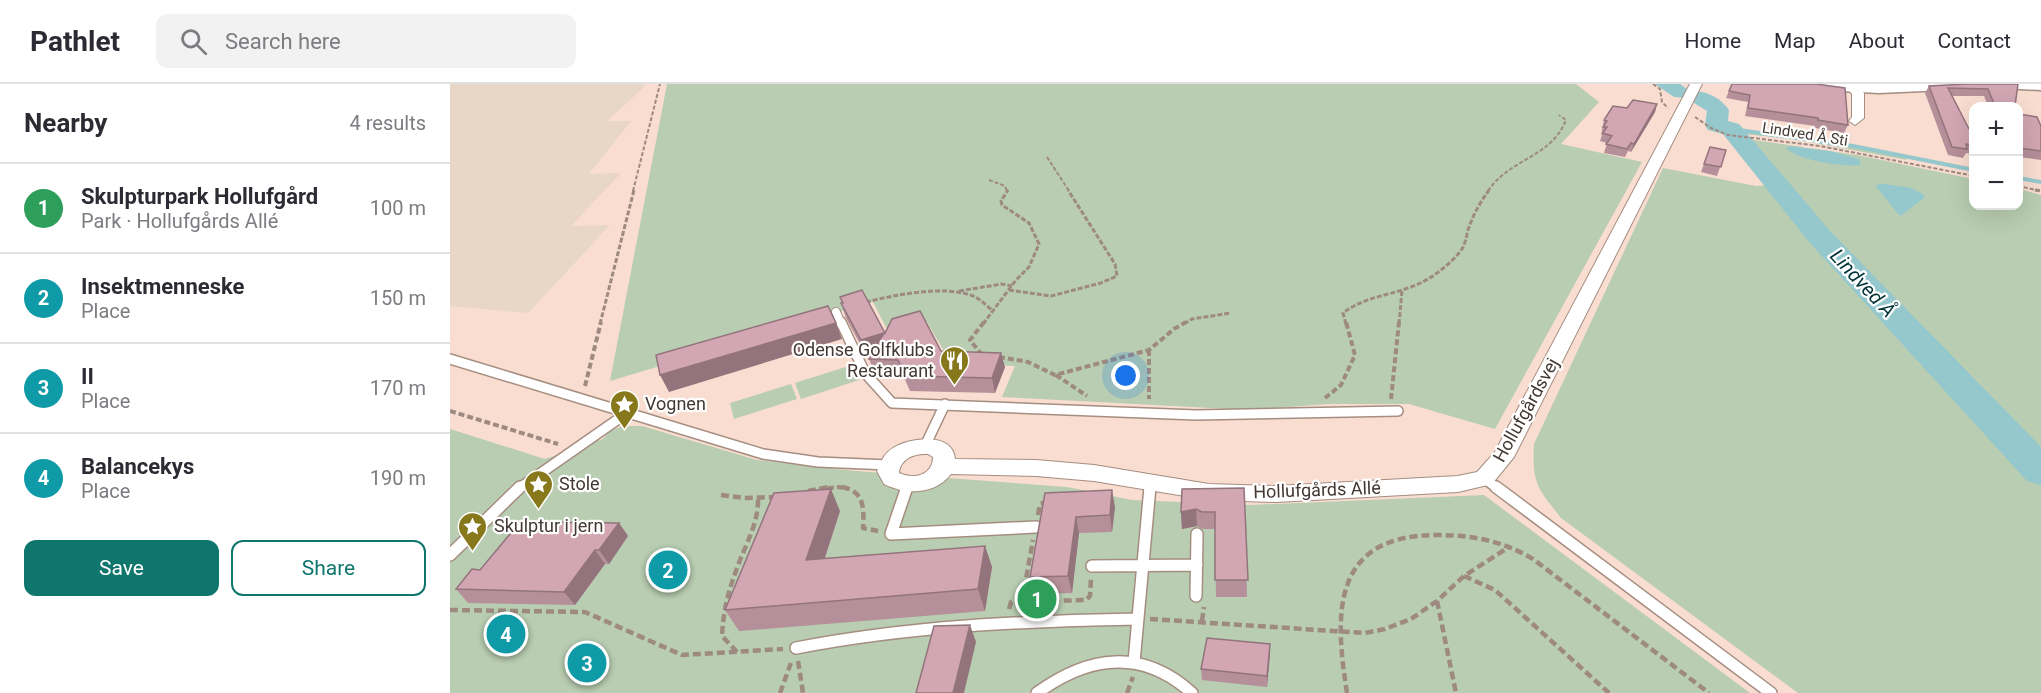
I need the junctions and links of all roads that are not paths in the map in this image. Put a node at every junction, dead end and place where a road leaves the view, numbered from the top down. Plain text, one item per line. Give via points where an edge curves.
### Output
1 (1696, 84) edge
2 (1802, 84) edge
3 (1944, 84) edge
4 (1969, 84) edge
5 (2019, 84) edge
6 (2041, 85) edge
7 (1851, 87) junction
8 (1855, 121) dead end
9 (836, 312) road end
10 (450, 359) edge
11 (945, 404) junction
12 (1398, 411) dead end
13 (627, 412) junction
14 (925, 446) junction
15 (889, 465) junction
16 (944, 466) junction
17 (1484, 478) junction
18 (1150, 482) junction
19 (908, 485) junction
20 (1036, 527) edge
21 (1197, 534) dead end
22 (450, 555) edge
23 (1092, 566) road end
24 (1143, 566) junction
25 (1197, 566) junction
26 (1196, 596) dead end
27 (1138, 619) junction
28 (796, 648) road end
29 (1134, 662) junction
30 (1037, 693) edge
31 (1192, 693) edge
32 (1771, 693) edge

1 - 17 street, Hollufgårdsvej via 1503,457
2 - 7 street
3 - 4 street
3 - 7 street
5 - 6 street
7 - 8 street via 1858,93
9 - 11 lane via 863,368 884,397 892,403
10 - 13 lane
11 - 12 lane via 1196,415
11 - 14 lane
13 - 15 lane via 763,454 818,462
13 - 22 lane via 522,485
14 - 15 street via 903,451
14 - 16 street via 939,450 945,459
15 - 19 street via 891,479
16 - 18 street, Hollufgårds Allé via 1036,468
16 - 19 street via 926,482
17 - 18 street, Hollufgårds Allé via 1458,484 1275,494 1209,492
17 - 32 lane, Hollufgårdsvej
18 - 24 lane
19 - 20 lane via 891,534
21 - 25 lane
23 - 24 lane
24 - 25 lane
24 - 27 lane
25 - 26 lane
27 - 28 lane via 1007,622 849,636
27 - 29 lane
29 - 30 lane via 1088,665 1058,678
29 - 31 lane via 1163,671

